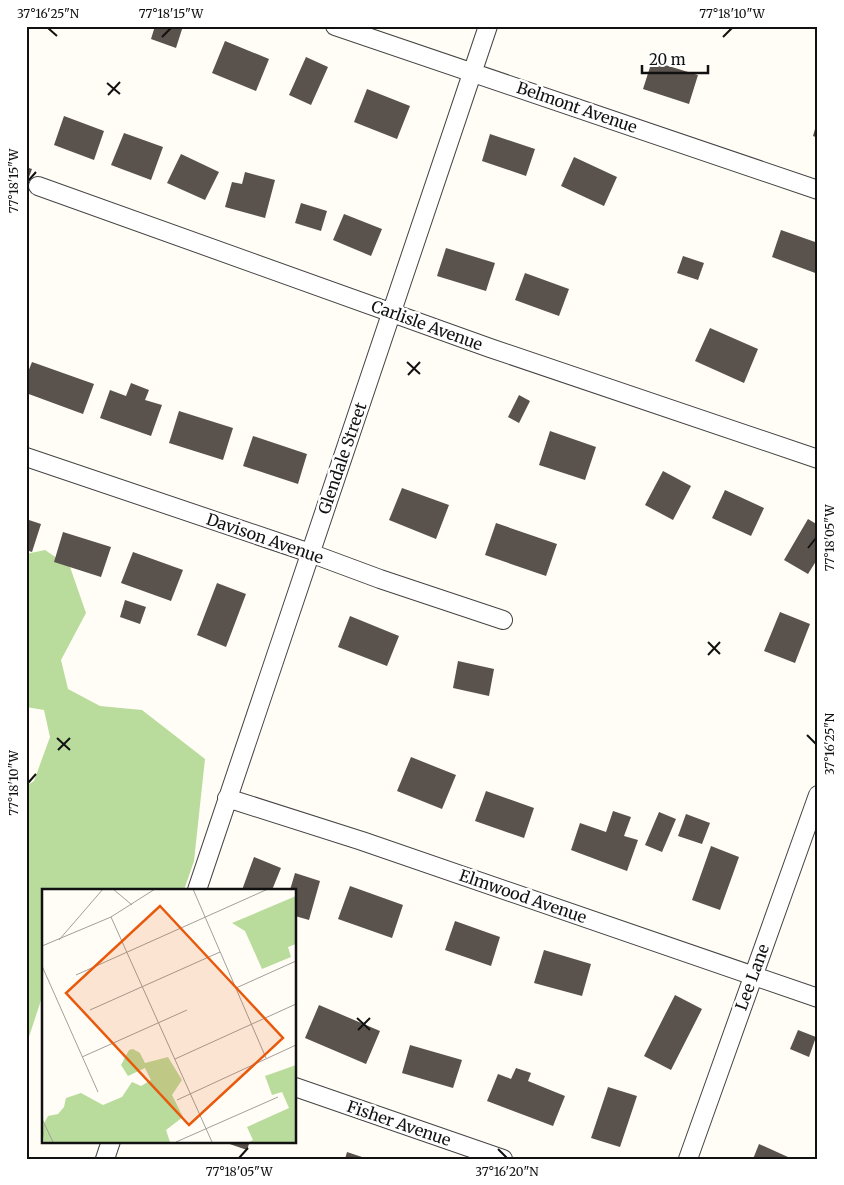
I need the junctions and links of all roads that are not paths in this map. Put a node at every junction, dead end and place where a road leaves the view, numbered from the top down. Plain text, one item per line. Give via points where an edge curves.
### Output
1 (335, 26) edge
2 (488, 26) edge
3 (473, 72) junction
4 (38, 186) dead end
5 (818, 190) edge
6 (391, 312) junction
7 (26, 458) edge
8 (818, 459) edge
9 (310, 552) junction
10 (503, 620) dead end
11 (818, 795) edge
12 (228, 798) junction
13 (197, 889) edge
14 (753, 975) junction
15 (818, 998) edge
16 (296, 1087) edge
17 (111, 1142) edge
18 (105, 1159) edge
19 (503, 1159) edge
20 (688, 1159) edge

1 - 3 street, Belmont Avenue
2 - 3 street, Glendale Street
3 - 5 street, Belmont Avenue
3 - 6 street, Glendale Street
4 - 6 street, Carlisle Avenue
6 - 8 street, Carlisle Avenue
6 - 9 street, Glendale Street
7 - 9 street, Davison Avenue
9 - 10 street, Davison Avenue
9 - 12 street, Glendale Street
11 - 14 street, Lee Lane
12 - 13 street, Glendale Street
12 - 14 street, Elmwood Avenue
14 - 15 street, Elmwood Avenue
14 - 20 street, Lee Lane
16 - 19 street, Fisher Avenue
17 - 18 street

